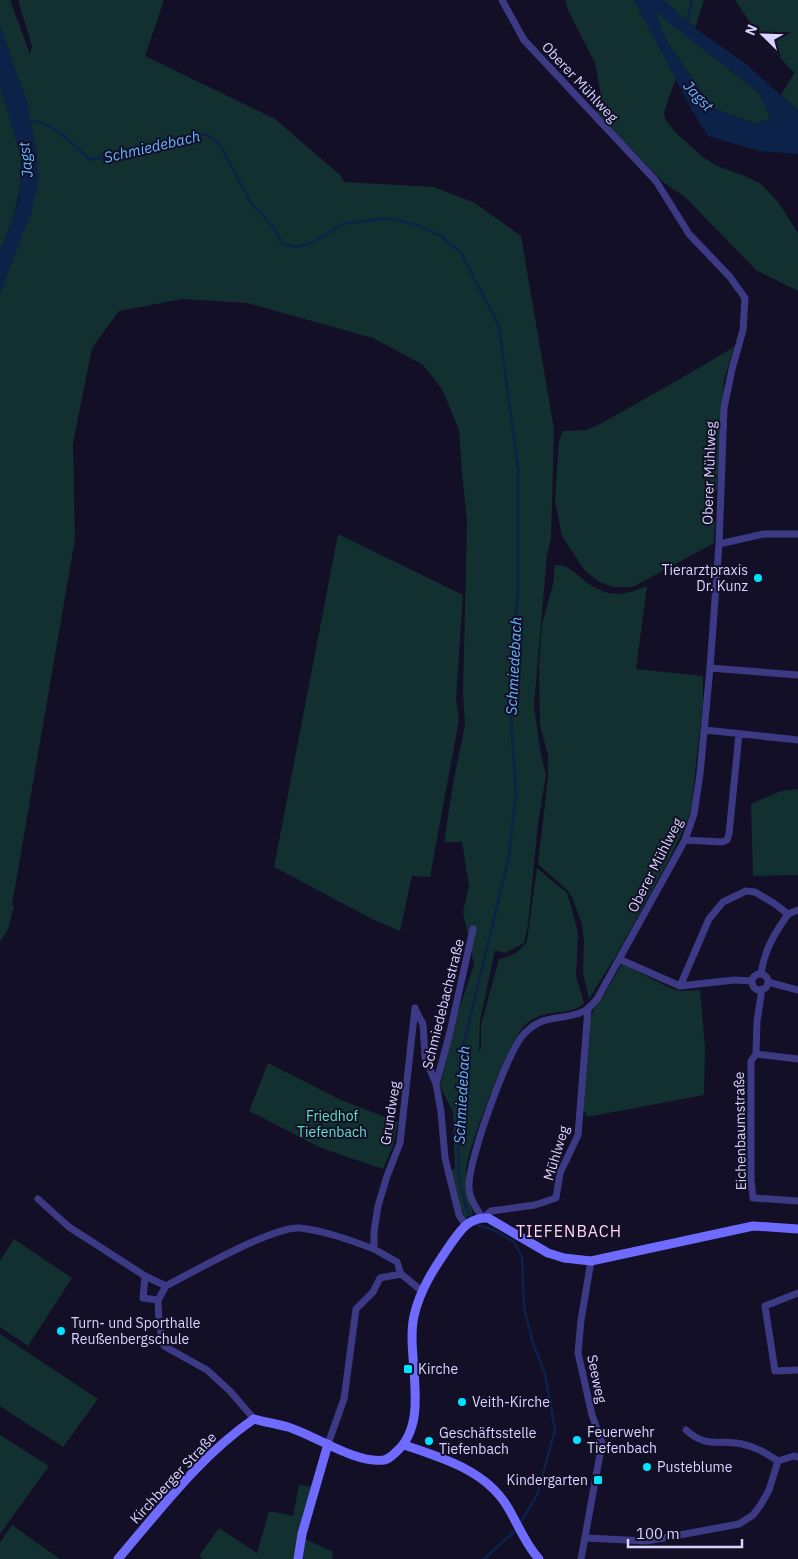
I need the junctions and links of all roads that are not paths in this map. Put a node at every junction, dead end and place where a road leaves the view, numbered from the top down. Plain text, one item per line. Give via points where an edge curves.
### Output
1 (502, 0) edge
2 (798, 534) edge
3 (719, 544) junction
4 (710, 668) junction
5 (798, 675) edge
6 (704, 730) junction
7 (739, 734) junction
8 (798, 740) edge
9 (685, 840) junction
10 (798, 910) edge
11 (788, 914) junction
12 (473, 929) dead end
13 (619, 959) junction
14 (761, 974) junction
15 (752, 981) junction
16 (768, 982) junction
17 (680, 986) junction
18 (762, 989) junction
19 (798, 990) edge
20 (415, 1008) joint
21 (588, 1009) junction
22 (756, 1054) junction
23 (798, 1060) edge
24 (436, 1084) junction
25 (38, 1199) dead end
26 (798, 1201) edge
27 (474, 1221) junction
28 (798, 1229) edge
29 (374, 1248) junction
30 (591, 1261) junction
31 (401, 1274) junction
32 (145, 1276) junction
33 (166, 1286) junction
34 (422, 1290) junction
35 (798, 1293) edge
36 (158, 1300) junction
37 (798, 1370) edge
38 (254, 1420) junction
39 (686, 1430) dead end
40 (328, 1444) junction
41 (404, 1445) junction
42 (798, 1457) edge
43 (778, 1461) junction
44 (586, 1538) junction
45 (118, 1559) edge
46 (298, 1559) edge
47 (539, 1559) edge
48 (581, 1559) edge

1 - 3 street, Oberer Mühlweg via 524,40 656,181 689,234 746,298 743,330 724,408
2 - 3 street via 764,534
3 - 4 street, Oberer Mühlweg
4 - 5 street
4 - 6 street, Oberer Mühlweg
6 - 7 street
6 - 9 street, Oberer Mühlweg via 694,814
7 - 8 street
7 - 9 street via 727,840
9 - 13 street, Oberer Mühlweg
10 - 11 street
11 - 14 street via 768,946
11 - 17 street via 755,892 746,891 723,902 709,919
12 - 24 street, Schmiedebachstraße
13 - 17 street
13 - 21 street, Oberer Mühlweg via 598,999
14 - 15 street
14 - 16 street
15 - 17 street
15 - 18 street via 756,988
16 - 18 street
16 - 19 street
18 - 22 street, Eichenbaumstraße
20 - 24 street, Schmiedebachstraße via 423,1024 424,1056
20 - 29 street, Grundweg via 400,1143 378,1206
21 - 27 street via 580,1014 542,1020 516,1043 475,1152 469,1187 477,1209
21 - 27 street, Mühlweg via 578,1135 560,1174 556,1198 535,1205 491,1211
22 - 23 street
22 - 26 street, Eichenbaumstraße via 751,1061 753,1198
24 - 27 street, Schmiedebachstraße via 445,1158 459,1215
25 - 32 street via 69,1228
27 - 30 main road via 488,1218 548,1253
27 - 34 main road via 440,1260
28 - 30 main road via 753,1226
29 - 31 street via 397,1262
29 - 33 street via 298,1228 266,1236
30 - 44 street, Seeweg via 578,1353 602,1443
31 - 34 street
31 - 40 street via 380,1278 373,1292 356,1309 344,1400
32 - 33 street
32 - 36 street via 144,1298
33 - 36 street
34 - 41 main road via 414,1318 415,1402 412,1426
35 - 37 street via 764,1306 775,1371
36 - 38 street via 164,1346 207,1370 230,1390
38 - 40 main road via 288,1427
38 - 45 main road, Kirchberger Straße via 232,1434 202,1462
39 - 43 street via 705,1442 741,1444 760,1449
40 - 41 main road via 373,1461 387,1460
40 - 46 main road
41 - 47 main road via 480,1476 507,1505
42 - 43 street
43 - 44 street via 760,1506 739,1524 647,1541
44 - 48 street, Seeweg

